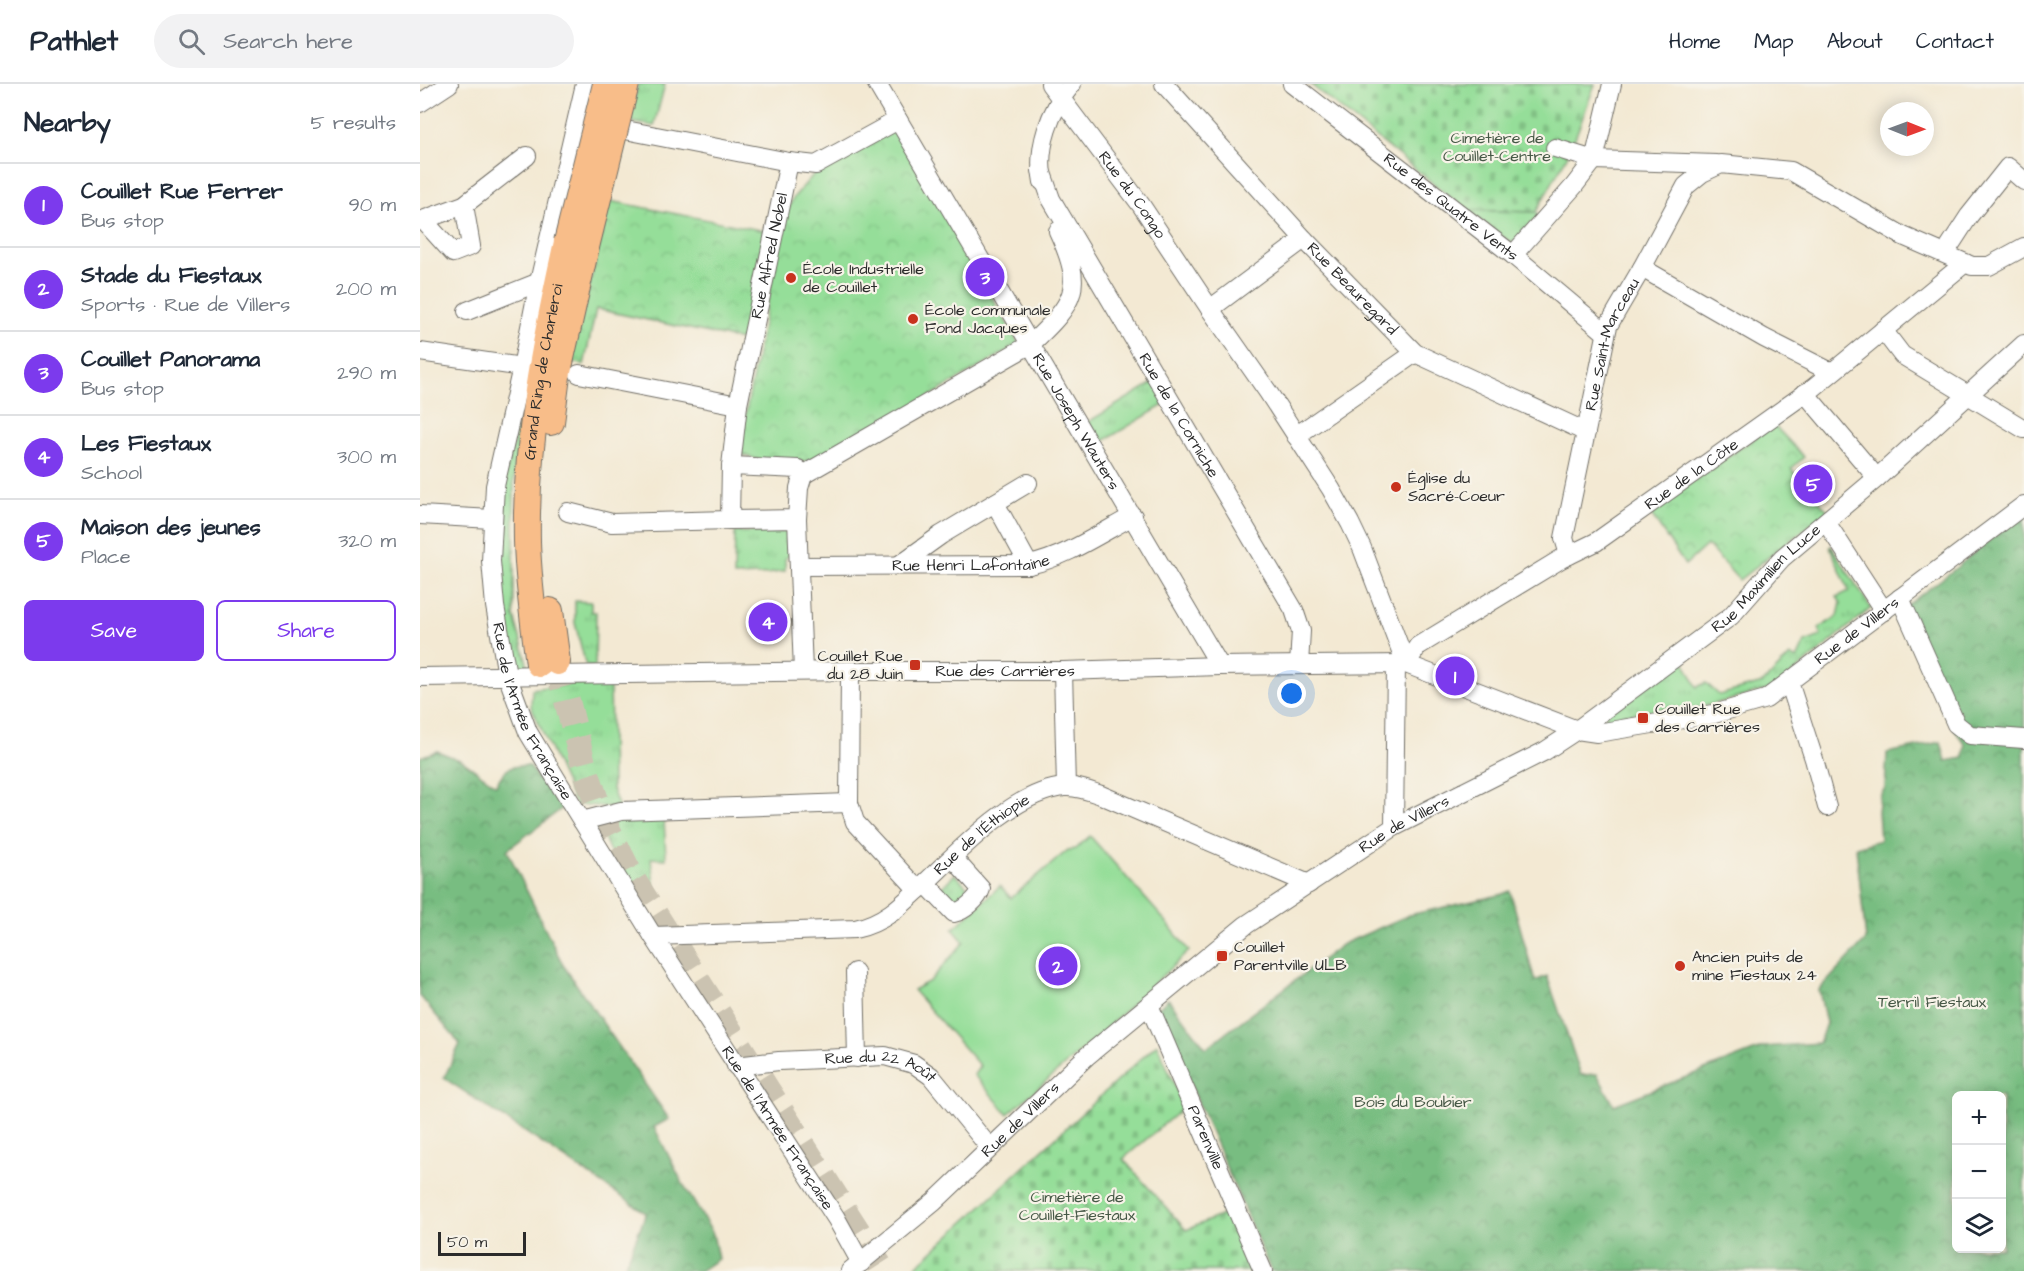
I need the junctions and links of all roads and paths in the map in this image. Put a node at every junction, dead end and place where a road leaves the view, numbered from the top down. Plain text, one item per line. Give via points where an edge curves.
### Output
1 (449, 84) edge
2 (585, 84) edge
3 (606, 84) edge
4 (626, 84) edge
5 (877, 84) edge
6 (1164, 84) edge
7 (1292, 84) edge
8 (1612, 84) edge
9 (1061, 89) edge
10 (420, 104) edge
11 (898, 120) junction
12 (577, 121) junction
13 (1555, 148) dead end
14 (527, 156) dead end
15 (1594, 160) junction
16 (789, 162) junction
17 (1721, 164) junction
18 (1041, 170) junction
19 (2024, 180) edge
20 (464, 205) junction
21 (422, 221) edge
22 (1304, 239) junction
23 (576, 245) junction
24 (2024, 247) edge
25 (1945, 253) junction
26 (1513, 255) junction
27 (1965, 263) junction
28 (1642, 268) junction
29 (538, 282) junction
30 (1210, 309) junction
31 (467, 311) dead end
32 (1883, 330) junction
33 (1606, 333) junction
34 (1031, 344) junction
35 (2024, 344) edge
36 (420, 352) edge
37 (1415, 353) junction
38 (522, 367) junction
39 (1832, 372) junction
40 (579, 374) dead end
41 (1805, 393) junction
42 (1968, 395) junction
43 (738, 405) junction
44 (2024, 429) edge
45 (1586, 432) junction
46 (1296, 436) junction
47 (731, 466) junction
48 (803, 475) junction
49 (1877, 478) junction
50 (1028, 483) dead end
51 (995, 503) junction
52 (2024, 505) edge
53 (568, 512) dead end
54 (420, 515) edge
55 (1132, 516) junction
56 (492, 519) junction
57 (797, 519) junction
58 (730, 520) junction
59 (1826, 522) junction
60 (1569, 555) junction
61 (899, 565) junction
62 (1029, 565) junction
63 (799, 566) junction
64 (1900, 598) junction
65 (1884, 611) junction
66 (548, 663) tunnel mouth
67 (1401, 664) junction
68 (1299, 665) junction
69 (1220, 666) junction
70 (850, 670) junction
71 (802, 671) junction
72 (1063, 671) junction
73 (507, 675) junction
74 (420, 676) edge
75 (1789, 682) junction
76 (1577, 730) junction
77 (2024, 739) edge
78 (1066, 787) junction
79 (849, 803) junction
80 (1827, 807) dead end
81 (582, 821) junction
82 (1394, 827) junction
83 (953, 858) junction
84 (1308, 884) junction
85 (921, 886) junction
86 (653, 936) junction
87 (855, 972) dead end
88 (1149, 1005) junction
89 (857, 1058) junction
90 (736, 1066) junction
91 (990, 1148) junction
92 (856, 1267) edge
93 (1263, 1271) edge

1 - 10 street
2 - 12 street, Rue de l'Armée Française
3 - 23 highway, Grand Ring de Charleroi, bridge
4 - 23 highway, Grand Ring de Charleroi, bridge
5 - 11 street, Rue Joseph Wauters
6 - 22 street, Rue Beauregard
7 - 26 street, Rue des Quatre Vents
8 - 15 street
9 - 18 street via 1047,127
9 - 30 street, Rue du Congo
11 - 16 street via 816,165
11 - 34 street, Rue Joseph Wauters
12 - 16 street
12 - 29 street, Rue de l'Armée Française
13 - 15 street
14 - 20 street
15 - 17 street
15 - 26 street
16 - 43 street, Rue Alfred Nobel
17 - 25 street via 1791,171 1903,236
17 - 28 street, Rue Saint-Marceau via 1686,186
18 - 34 street via 1049,211 1071,258 1074,289 1060,316
18 - 68 street, Rue de la Corniche via 1051,199 1294,610 1301,631
19 - 25 street via 2008,167
20 - 21 street
20 - 21 street via 471,246 453,253
22 - 30 street
22 - 37 street, Rue Beauregard
23 - 66 highway, Grand Ring de Charleroi via 546,463
24 - 27 street via 1989,266
25 - 27 street
26 - 33 street, Rue des Quatre Vents
27 - 32 street, Rue de la Côte
28 - 33 street, Rue Saint-Marceau
28 - 39 street via 1764,339
29 - 31 street
29 - 38 street, Rue de l'Armée Française
30 - 46 street, Rue du Congo
32 - 39 street, Rue de la Côte
32 - 42 street via 1902,355
33 - 45 street, Rue Saint-Marceau
34 - 48 street
34 - 55 street, Rue Joseph Wauters
35 - 42 street, Rue Maximilien Luce
36 - 38 street
37 - 45 street, Rue Beauregard
37 - 46 street
38 - 56 street, Rue de l'Armée Française via 495,486
39 - 41 street, Rue de la Côte
40 - 43 street
41 - 49 street
41 - 60 street, Rue de la Côte via 1596,542
42 - 44 street
42 - 49 street, Rue Maximilien Luce
43 - 47 street, Rue Alfred Nobel
45 - 60 street, Rue Saint-Marceau via 1564,538
46 - 67 street, Rue du Congo via 1350,523
47 - 48 street via 798,469
47 - 58 street, Rue Alfred Nobel
48 - 57 street
49 - 59 street, Rue Maximilien Luce
50 - 51 street
51 - 61 street
51 - 62 street
52 - 64 street, Rue de Villers
53 - 58 street via 612,523
54 - 56 street
55 - 62 street, Rue Henri Lafontaine via 1057,557
55 - 69 street, Rue Joseph Wauters
56 - 73 street, Rue de l'Armée Française via 493,585
57 - 58 street
57 - 63 street
59 - 65 street
59 - 76 street, Rue Maximilien Luce via 1782,558 1731,616
60 - 67 street, Rue de la Côte via 1418,646
61 - 62 street, Rue Henri Lafontaine
61 - 63 street, Rue Henri Lafontaine
63 - 71 street
64 - 65 street, Rue de Villers
64 - 77 street via 1956,724 1970,735
65 - 75 street, Rue de Villers
67 - 68 street, Rue des Carrières
67 - 76 street, Rue des Carrières
67 - 82 street
68 - 69 street, Rue des Carrières
69 - 72 street, Rue des Carrières
70 - 71 street, Rue des Carrières
70 - 72 street, Rue des Carrières
70 - 79 street
71 - 73 street, Rue des Carrières
72 - 78 street
73 - 74 street, Rue des Carrières
73 - 81 street, Rue de l'Armée Française via 528,732
75 - 76 street, Rue de Villers via 1766,699 1714,714 1597,733
75 - 80 street
76 - 82 street, Rue de Villers via 1545,751
78 - 83 street, Rue de l'Éthiopie via 1037,793 1001,814
78 - 84 street, Rue de l'Éthiopie via 1101,795
79 - 81 street via 621,811
79 - 85 street via 855,822
81 - 86 street, Rue de l'Armée Française
82 - 84 street, Rue de Villers
83 - 85 street, Rue de l'Éthiopie
83 - 85 street via 981,889 977,897 954,913
84 - 88 street, Rue de Villers via 1246,925
85 - 86 street, Rue de l'Éthiopie via 885,918 855,929
86 - 90 street, Rue de l'Armée Française
87 - 89 street
88 - 91 street, Rue de Villers via 1087,1056
88 - 93 street, Parenville
89 - 90 street, Rue du 22 Août
89 - 91 street, Rue du 22 Août via 885,1056 914,1064 931,1076
90 - 92 street, Rue de l'Armée Française via 836,1218
91 - 92 street, Rue de Villers via 934,1202

